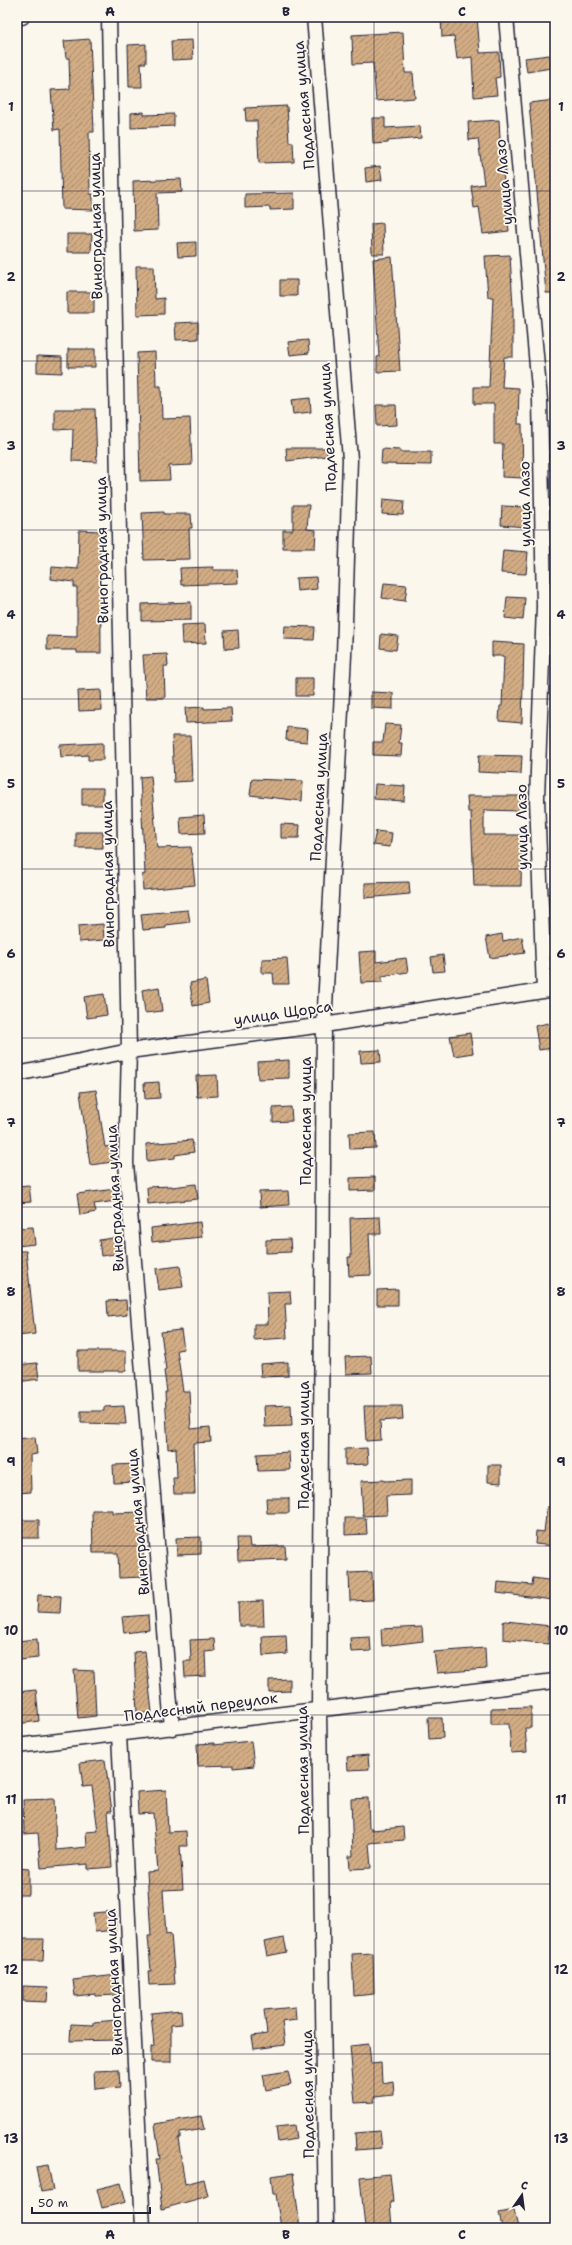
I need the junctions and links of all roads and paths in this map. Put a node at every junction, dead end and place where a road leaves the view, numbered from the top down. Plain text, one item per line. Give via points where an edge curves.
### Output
1 (17, 17) edge
2 (22, 17) edge
3 (109, 17) edge
4 (314, 17) edge
5 (506, 17) edge
6 (549, 990) edge
7 (324, 1025) junction
8 (129, 1051) junction
9 (17, 1074) edge
10 (555, 1681) edge
11 (319, 1709) junction
12 (172, 1728) junction
13 (119, 1734) junction
14 (17, 1746) edge
15 (143, 2228) edge
16 (326, 2228) edge

1 - 2 street
3 - 8 street, Виноградная улица
4 - 7 street, Подлесная улица via 350,460 344,655
5 - 6 street, улица Лазо via 540,400 544,606 537,798
6 - 7 street, улица Щорса
7 - 8 street, улица Щорса
7 - 11 street, Подлесная улица
8 - 9 street, улица Щорса
8 - 12 street, Виноградная улица via 126,1163
10 - 11 street, Подлесный переулок
11 - 12 street, Подлесный переулок
11 - 16 street, Подлесная улица
12 - 13 street, Подлесный переулок
13 - 14 street, Подлесный переулок
13 - 15 street, Виноградная улица

